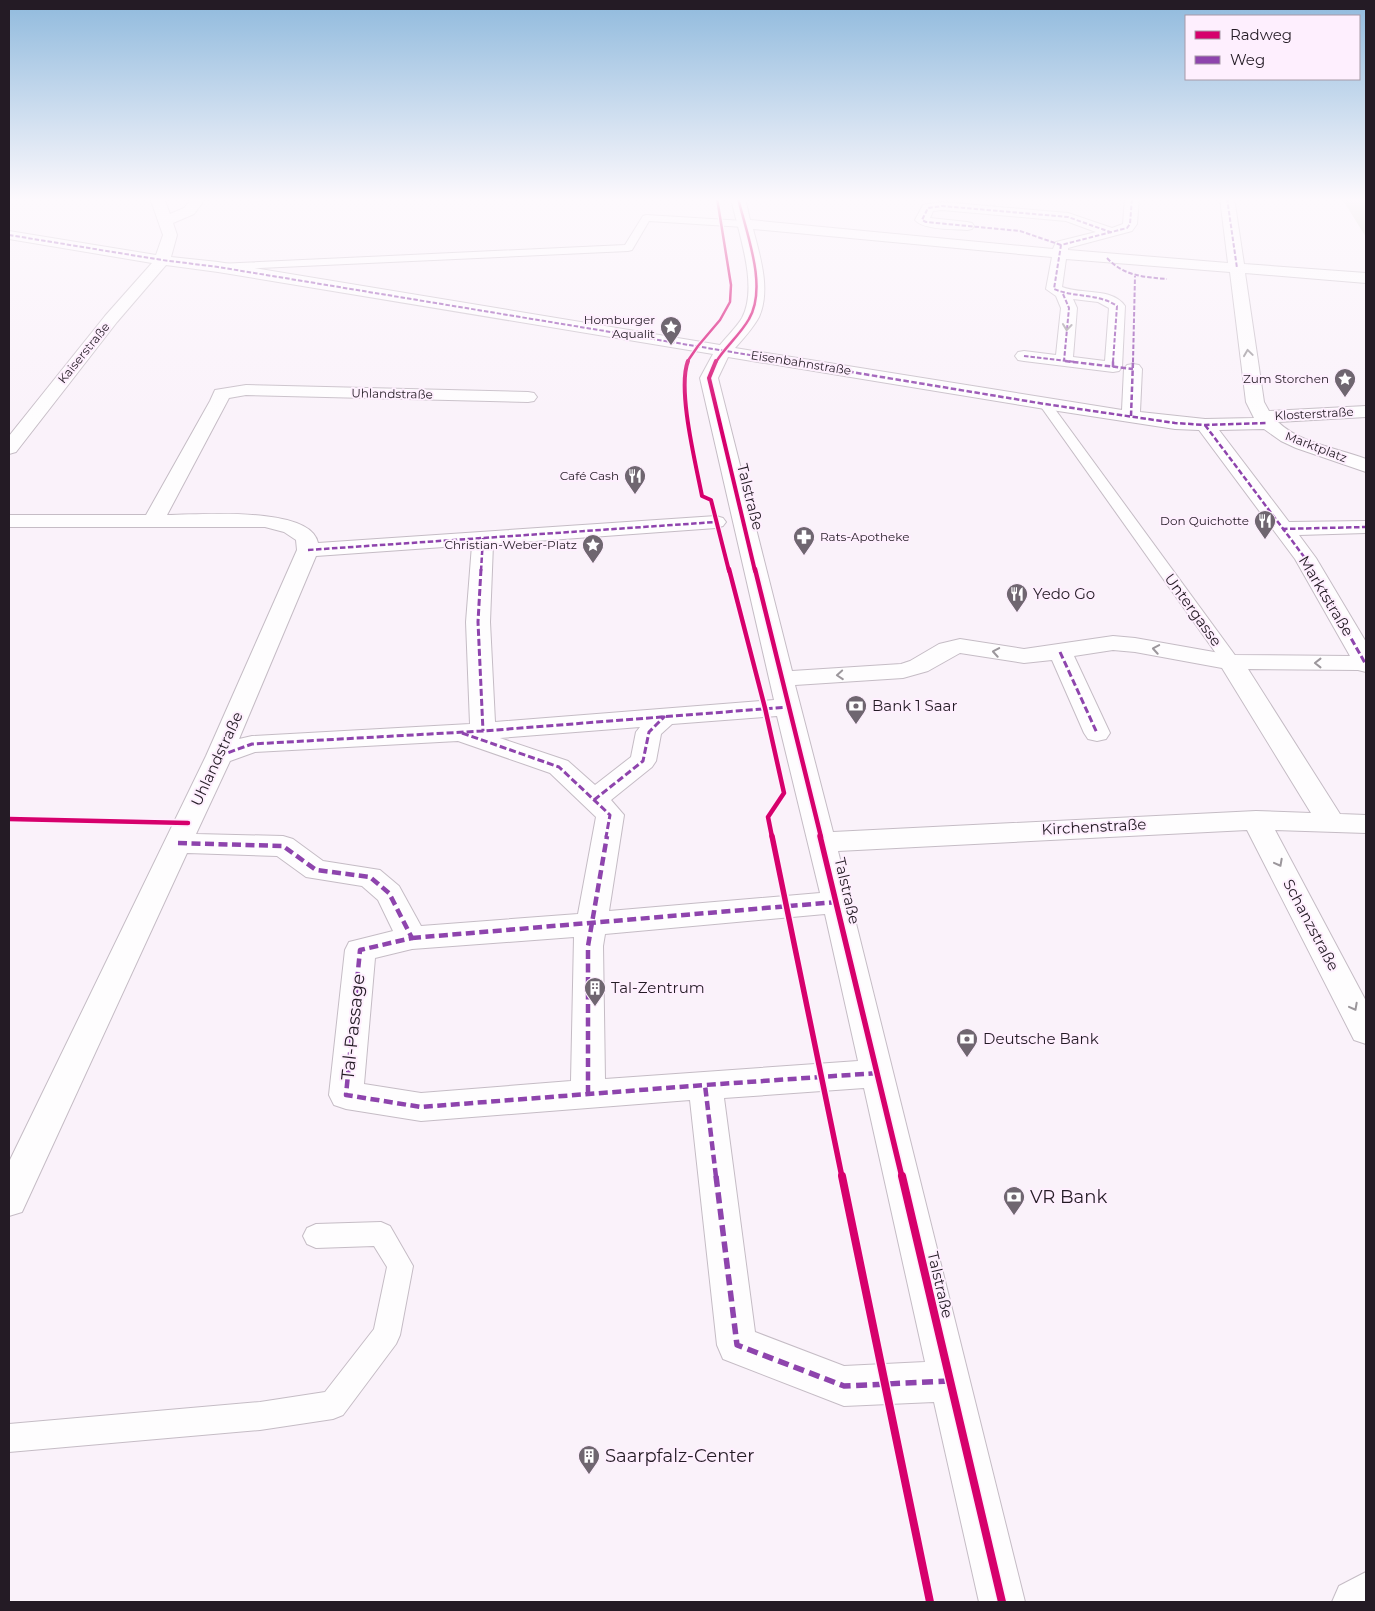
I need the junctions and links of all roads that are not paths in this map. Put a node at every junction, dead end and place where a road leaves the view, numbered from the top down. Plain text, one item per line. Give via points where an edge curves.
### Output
1 (151, 273) edge
2 (261, 273) edge
3 (755, 273) edge
4 (1056, 273) edge
5 (1238, 273) edge
6 (1331, 273) edge
7 (1366, 278) edge
8 (1063, 294) junction
9 (723, 350) junction
10 (1024, 356) dead end
11 (1064, 361) junction
12 (1133, 369) dead end
13 (528, 397) dead end
14 (1045, 404) junction
15 (1366, 411) edge
16 (1131, 416) junction
17 (1265, 420) junction
18 (1205, 425) junction
19 (9, 448) edge
20 (1366, 466) edge
21 (9, 521) edge
22 (152, 521) junction
23 (716, 522) dead end
24 (1366, 527) edge
25 (1282, 529) junction
26 (483, 538) junction
27 (308, 550) junction
28 (1060, 652) junction
29 (1231, 662) junction
30 (1366, 664) edge
31 (785, 693) junction
32 (665, 716) junction
33 (471, 732) junction
34 (1097, 733) dead end
35 (219, 756) junction
36 (594, 800) junction
37 (1256, 820) junction
38 (1331, 822) junction
39 (1366, 824) edge
40 (823, 842) junction
41 (178, 843) junction
42 (837, 902) junction
43 (592, 924) junction
44 (412, 938) junction
45 (1366, 1031) edge
46 (878, 1073) junction
47 (705, 1085) junction
48 (588, 1094) junction
49 (9, 1200) edge
50 (316, 1236) dead end
51 (950, 1381) junction
52 (9, 1438) edge
53 (1002, 1602) edge

1 - 19 street, Kaiserstraße
2 - 9 street, Eisenbahnstraße
3 - 9 street, Talstraße via 758,288 756,308
4 - 8 street via 1054,289
17 -> 5 street via 1255,402
6 - 7 street
8 -> 11 street via 1069,308
8 - 11 street via 1100,298 1117,306 1113,367
9 - 14 street, Eisenbahnstraße
9 - 31 street, Talstraße via 709,378
10 - 11 street
12 - 16 street
13 - 22 street, Uhlandstraße via 246,390 221,394
14 - 16 street, Eisenbahnstraße
14 - 29 lane, Untergasse
15 - 17 street, Klosterstraße
16 - 18 street, Eisenbahnstraße
17 - 18 street, Eisenbahnstraße
17 - 20 street, Marktplatz via 1290,438
18 - 25 street, Marktstraße
21 - 22 street
22 - 27 street via 266,522 291,528 306,537
23 - 26 street
24 - 25 street
25 - 30 street, Marktstraße via 1304,558
26 - 27 street
26 - 33 street
27 - 35 street, Uhlandstraße
29 -> 28 street via 1113,643
28 -> 31 street via 1024,656 960,646 903,671
28 - 34 street
30 -> 29 street
29 - 38 street, Untergasse
31 - 32 street
31 - 40 street, Talstraße
32 - 33 street
32 - 36 street via 649,732 643,761
33 - 35 street via 252,744
33 - 36 street via 559,767
35 - 41 street, Uhlandstraße
36 - 43 street via 610,814
37 - 38 street, Kirchenstraße
37 - 40 street, Kirchenstraße
37 -> 45 street, Schanzstraße
38 - 39 street, Kirchenstraße
40 - 42 street, Talstraße
41 - 44 street via 283,846 316,870 370,877 389,893
41 - 49 street, Uhlandstraße
42 - 43 street, Tal-Passage
42 - 46 street, Talstraße
43 - 44 street, Tal-Passage
43 - 48 street via 588,946
44 - 48 street, Tal-Passage via 360,950 346,1095 421,1107
46 - 47 street
46 - 51 street, Talstraße
47 - 48 street, Tal-Passage
47 - 51 street via 737,1345 844,1386
50 - 52 lane via 381,1234 400,1266 386,1335 333,1405 260,1416
51 - 53 street, Talstraße

